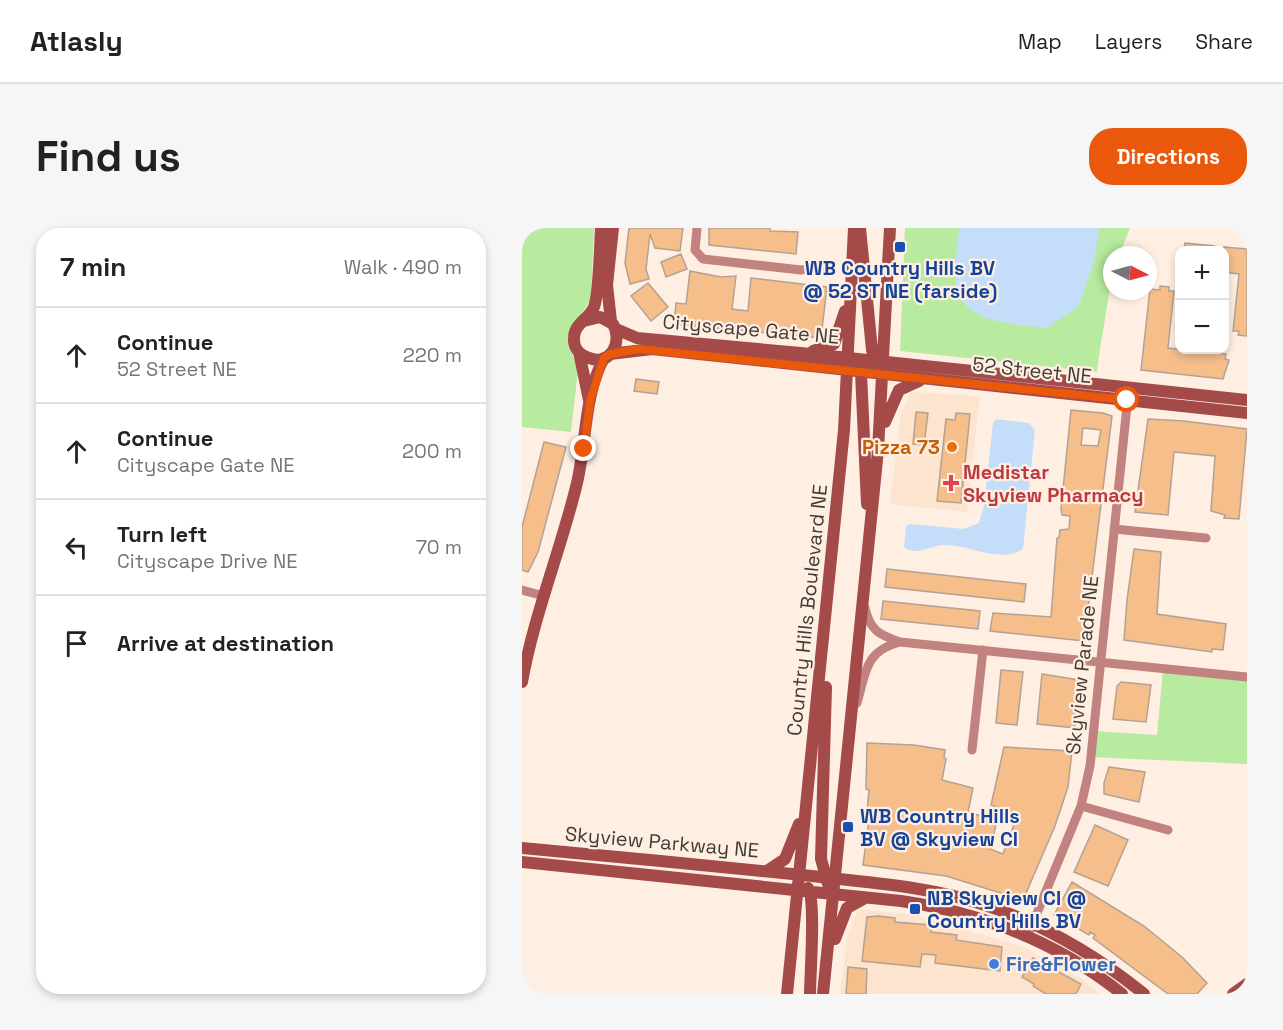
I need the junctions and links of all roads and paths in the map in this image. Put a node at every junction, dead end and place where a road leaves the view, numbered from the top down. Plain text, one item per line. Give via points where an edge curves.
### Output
1 (602, 228) edge
2 (612, 228) edge
3 (697, 228) edge
4 (854, 228) edge
5 (860, 228) edge
6 (890, 228) edge
7 (823, 266) dead end
8 (852, 272) junction
9 (584, 321) junction
10 (613, 325) junction
11 (579, 352) junction
12 (801, 353) junction
13 (607, 356) junction
14 (848, 358) junction
15 (881, 366) junction
16 (848, 372) junction
17 (861, 373) junction
18 (925, 379) junction
19 (1128, 394) junction
20 (1247, 400) edge
21 (590, 401) junction
22 (1247, 413) edge
23 (879, 450) junction
24 (1114, 529) junction
25 (1206, 538) dead end
26 (869, 550) junction
27 (522, 590) edge
28 (544, 596) junction
29 (828, 599) junction
30 (864, 603) junction
31 (900, 642) junction
32 (983, 650) junction
33 (1100, 663) junction
34 (1247, 677) edge
35 (522, 682) edge
36 (853, 716) junction
37 (972, 750) dead end
38 (808, 791) junction
39 (1081, 806) junction
40 (1168, 830) dead end
41 (522, 848) edge
42 (522, 862) edge
43 (767, 871) junction
44 (799, 875) junction
45 (830, 879) junction
46 (797, 891) junction
47 (811, 893) junction
48 (834, 895) junction
49 (866, 898) junction
50 (1033, 924) junction
51 (1027, 936) junction
52 (825, 979) junction
53 (1247, 984) edge
54 (787, 994) edge
55 (810, 994) edge
56 (823, 994) edge
57 (1122, 994) edge
58 (1144, 994) edge
59 (1233, 994) edge

1 - 9 street via 595,303
2 - 10 street via 606,285
3 - 7 street via 695,250 704,260 801,270
4 - 8 street, Country Hills Boulevard NE
5 - 15 street
6 - 15 street
8 - 12 street via 838,338 821,350
8 - 14 street, Country Hills Boulevard NE
9 - 10 street via 595,317
9 - 11 street via 575,330
10 - 12 street, Cityscape Gate NE via 631,338
10 - 13 street via 616,346
11 - 13 street via 593,360
11 - 21 street
12 - 14 street, Cityscape Gate NE
13 - 16 street, Cityscape Gate NE via 652,349
13 - 21 street
14 - 15 street, Cityscape Gate NE
14 - 16 street, Country Hills Boulevard NE
14 - 17 street
15 - 17 street, 52 Street NE
15 - 18 street, 52 Street NE
15 - 19 street, 52 Street NE
15 - 23 street
16 - 17 street, 52 Street NE
16 - 29 street, Country Hills Boulevard NE
17 - 26 street
18 - 19 street, 52 Street NE
18 - 23 street via 906,384 895,395
19 - 20 street, 52 Street NE
19 - 22 street, 52 Street NE
19 - 24 street, Skyview Parade NE
21 - 28 street via 576,488
23 - 26 street
24 - 25 street
24 - 33 street, Skyview Parade NE
26 - 30 street
27 - 28 street
28 - 35 street
29 - 38 street, Country Hills Boulevard NE
29 - 45 street via 821,859
30 - 31 street via 874,631
30 - 36 street
31 - 32 street
31 - 36 street via 873,654
32 - 33 street
32 - 37 street
33 - 34 street
33 - 39 street, Skyview Parade NE via 1090,766
36 - 45 street
38 - 43 street via 789,852 782,863
38 - 44 street, Country Hills Boulevard NE
39 - 40 street
39 - 50 street, Skyview Parade NE
41 - 43 street, Skyview Parkway NE
42 - 46 street, Skyview Parkway NE
43 - 44 street, Skyview Parkway NE
44 - 45 street, Skyview Parkway NE
44 - 46 street, Country Hills Boulevard NE
44 - 47 street
45 - 48 street
45 - 50 street, Skyview Parkway NE via 950,895
46 - 47 street, Skyview Parkway NE
46 - 54 street, Country Hills Boulevard NE
47 - 48 street, Skyview Parkway NE
47 - 55 street
48 - 49 street, Skyview Parkway NE
48 - 52 street
49 - 51 street, Skyview Parkway NE via 949,909
49 - 52 street via 851,904 843,914
50 - 51 street, Skyview Parade NE
50 - 58 street, Skyview Parkway NE via 1107,966
51 - 57 street, Skyview Parkway NE via 1084,966
52 - 56 street
53 - 59 street

